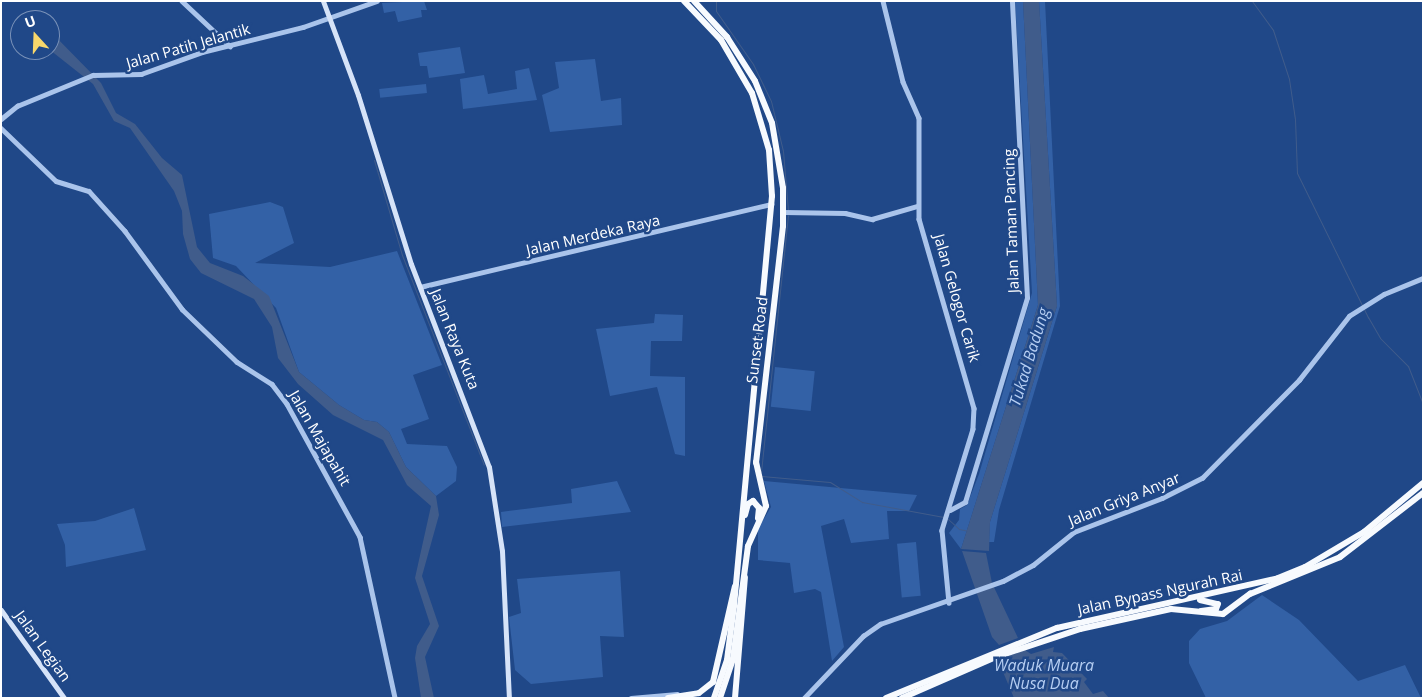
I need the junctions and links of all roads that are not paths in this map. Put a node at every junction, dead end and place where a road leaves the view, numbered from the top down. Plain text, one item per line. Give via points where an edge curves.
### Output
1 (182, 1) edge
2 (323, 1) edge
3 (376, 1) edge
4 (684, 1) edge
5 (694, 1) edge
6 (883, 1) edge
7 (1012, 1) edge
8 (330, 18) junction
9 (225, 41) junction
10 (230, 46) junction
11 (223, 47) junction
12 (1, 119) edge
13 (1, 128) edge
14 (771, 204) junction
15 (917, 206) junction
16 (784, 212) junction
17 (1423, 278) edge
18 (420, 287) junction
19 (759, 341) junction
20 (770, 343) junction
21 (1423, 483) edge
22 (1423, 493) edge
23 (950, 510) junction
24 (754, 527) junction
25 (740, 534) junction
26 (744, 571) junction
27 (736, 585) junction
28 (1179, 601) junction
29 (949, 603) junction
30 (1, 610) edge
31 (1200, 611) junction
32 (1031, 640) junction
33 (995, 654) junction
34 (678, 694) junction
35 (736, 697) edge
36 (64, 698) edge
37 (394, 698) edge
38 (510, 698) edge
39 (631, 698) edge
40 (668, 698) edge
41 (714, 698) edge
42 (720, 698) edge
43 (804, 698) edge
44 (886, 698) edge
45 (902, 698) edge

1 - 9 street
2 - 8 main road, Jalan Raya Kuta
3 - 8 street, Jalan Patih Jelantik
4 - 14 highway, Sunset Road via 721,40 752,93 769,150
5 - 16 highway, Sunset Road via 734,46 764,101 780,158
6 - 15 street, Jalan Gelogor Carik via 903,82 920,118
7 - 23 street, Jalan Taman Pancing via 1027,298 965,502
8 - 10 street, Jalan Patih Jelantik
8 - 18 main road, Jalan Raya Kuta
9 - 10 street
9 - 11 street
10 - 11 street, Jalan Patih Jelantik
11 - 12 street, Jalan Patih Jelantik via 133,76 93,75 17,106
13 - 37 street, Jalan Majapahit via 56,181 89,191 125,231 178,305 238,362 272,384 288,404 360,537
14 - 18 street, Jalan Merdeka Raya
14 - 19 highway, Sunset Road
15 - 16 street via 872,218
15 - 23 street, Jalan Gelogor Carik via 974,408 973,429
16 - 20 highway, Sunset Road
17 - 29 street, Jalan Griya Anyar via 1361,307 1345,320 1299,380 1202,478 1162,498 1074,532 1033,565 995,585
18 - 38 main road, Jalan Raya Kuta via 489,467 501,543
19 - 20 highway
19 - 25 highway, Sunset Road
20 - 24 highway, Sunset Road via 756,462 766,506
21 - 28 highway, Jalan Bypass Ngurah Rai via 1364,532 1305,568 1249,587
22 - 31 highway, Jalan Bypass Ngurah Rai via 1370,536 1323,566 1250,594 1223,614
23 - 29 street, Jalan Gelogor Carik via 942,537
24 - 25 highway via 759,508 754,501 748,504
24 - 26 highway, Sunset Road
25 - 27 highway, Sunset Road
26 - 35 highway via 747,588
26 - 42 highway, Sunset Road via 733,659
27 - 34 highway via 730,594 715,677 703,692
27 - 41 highway, Sunset Road via 727,660
28 - 31 highway via 1218,603 1216,609
28 - 32 highway, Jalan Bypass Ngurah Rai via 1078,622
29 - 43 street, Jalan Griya Anyar via 892,619 867,632
30 - 36 main road, Jalan Legian
31 - 32 highway, Jalan Bypass Ngurah Rai via 1183,608 1144,614
32 - 33 highway, Jalan Bypass Ngurah Rai
33 - 44 highway, Jalan Bypass Ngurah Rai
33 - 45 highway, Jalan Bypass Ngurah Rai
34 - 39 street
34 - 40 highway

